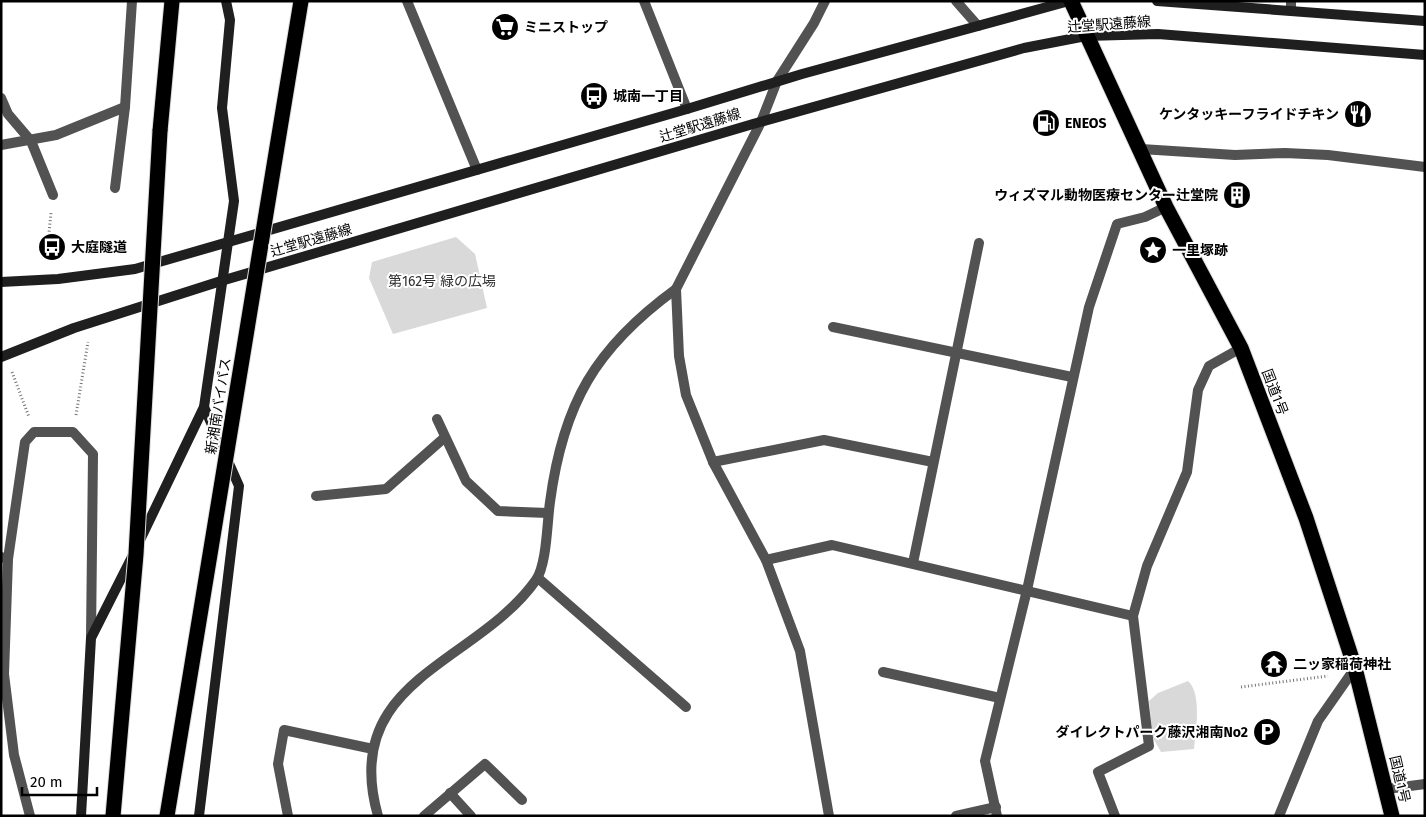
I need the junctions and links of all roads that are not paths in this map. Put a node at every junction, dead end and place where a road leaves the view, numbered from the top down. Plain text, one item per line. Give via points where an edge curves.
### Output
1 (132, 1) edge
2 (172, 1) edge
3 (226, 1) edge
4 (300, 1) edge
5 (407, 1) edge
6 (644, 1) edge
7 (825, 1) edge
8 (956, 1) edge
9 (1070, 1) edge
10 (1157, 1) edge
11 (1291, 6) edge
12 (1425, 21) edge
13 (978, 26) junction
14 (1086, 36) junction
15 (1425, 54) edge
16 (777, 81) junction
17 (1, 98) edge
18 (125, 107) junction
19 (687, 109) junction
20 (761, 122) junction
21 (31, 141) junction
22 (1, 145) edge
23 (1140, 149) junction
24 (1425, 167) edge
25 (477, 170) junction
26 (115, 188) dead end
27 (53, 195) road end
28 (1166, 207) junction
29 (228, 242) junction
30 (979, 243) dead end
31 (221, 281) junction
32 (1, 282) edge
33 (676, 289) junction
34 (834, 327) dead end
35 (1241, 348) junction
36 (955, 353) junction
37 (1, 357) edge
38 (1072, 377) junction
39 (204, 407) junction
40 (437, 420) dead end
41 (444, 438) junction
42 (713, 462) junction
43 (933, 462) junction
44 (316, 496) dead end
45 (548, 513) junction
46 (5, 558) edge
47 (766, 560) junction
48 (913, 563) junction
49 (538, 578) junction
50 (1027, 590) junction
51 (1133, 616) junction
52 (91, 638) junction
53 (1355, 668) junction
54 (883, 672) dead end
55 (1000, 698) junction
56 (686, 707) dead end
57 (373, 749) junction
58 (1425, 784) edge
59 (1388, 790) junction
60 (450, 793) junction
61 (522, 800) dead end
62 (996, 811) edge
63 (30, 816) edge
64 (80, 816) edge
65 (113, 816) edge
66 (167, 816) edge
67 (198, 816) edge
68 (288, 816) edge
69 (378, 816) edge
70 (424, 816) edge
71 (471, 816) edge
72 (829, 816) edge
73 (956, 816) edge
74 (1115, 816) edge
75 (1279, 816) edge
76 (1392, 816) edge

1 - 18 street
2 - 65 highway, bridge via 160,130 136,554
3 - 29 street via 230,20 222,108 234,201
4 - 66 highway, 新湘南バイパス, bridge
5 - 25 street
6 - 19 street
7 - 16 street
8 - 13 street
9 - 13 street, 辻堂駅遠藤線
9 - 14 highway, 国道1号
10 - 11 street, 辻堂駅遠藤線
11 - 12 street, 辻堂駅遠藤線
13 - 16 street, 辻堂駅遠藤線
14 - 15 street, 辻堂駅遠藤線 via 1158,34
14 - 20 street, 辻堂駅遠藤線 via 1024,48
14 - 23 highway, 国道1号
16 - 19 street, 辻堂駅遠藤線
16 - 20 street
17 - 21 street via 8,114
18 - 21 street via 56,136
18 - 26 street
19 - 25 street, 辻堂駅遠藤線
20 - 31 street, 辻堂駅遠藤線
20 - 33 street
21 - 22 street
21 - 27 street
23 - 24 street via 1235,155 1328,155
23 - 28 highway, 国道1号
25 - 29 street, 辻堂駅遠藤線
28 - 35 highway, 国道1号
28 - 38 street via 1117,224 1089,307
29 - 31 street
29 - 32 street, 辻堂駅遠藤線 via 135,269 58,279
30 - 36 street
31 - 37 street, 辻堂駅遠藤線 via 74,328
31 - 39 street
33 - 42 street via 679,356 686,395
33 - 45 street via 620,336 592,372 574,405 560,442
34 - 36 street
35 - 51 street via 1209,366 1198,390 1187,472 1148,566
35 - 53 highway, 国道1号 via 1306,518
36 - 38 street
36 - 43 street
38 - 50 street
39 - 52 street
39 - 67 street via 240,486
40 - 41 street
41 - 44 street via 386,489
41 - 45 street via 466,481 498,510
42 - 43 street via 824,440
42 - 47 street
43 - 48 street
45 - 49 street
46 - 52 street via 25,442 34,432 73,432 94,454
46 - 63 street via 4,674 14,754
47 - 48 street via 832,545
47 - 72 street via 800,651
48 - 50 street
49 - 56 street
49 - 57 street via 513,606 410,686 380,726
50 - 51 street
50 - 55 street
51 - 74 street via 1149,746 1098,772
52 - 64 street
53 - 59 highway, 国道1号
53 - 75 street via 1318,721
54 - 55 street
55 - 62 street via 985,761
57 - 68 street via 284,730 278,764
57 - 69 street
58 - 59 street
59 - 76 highway, 国道1号
60 - 61 street via 485,764
60 - 70 street
60 - 71 street
62 - 73 street

